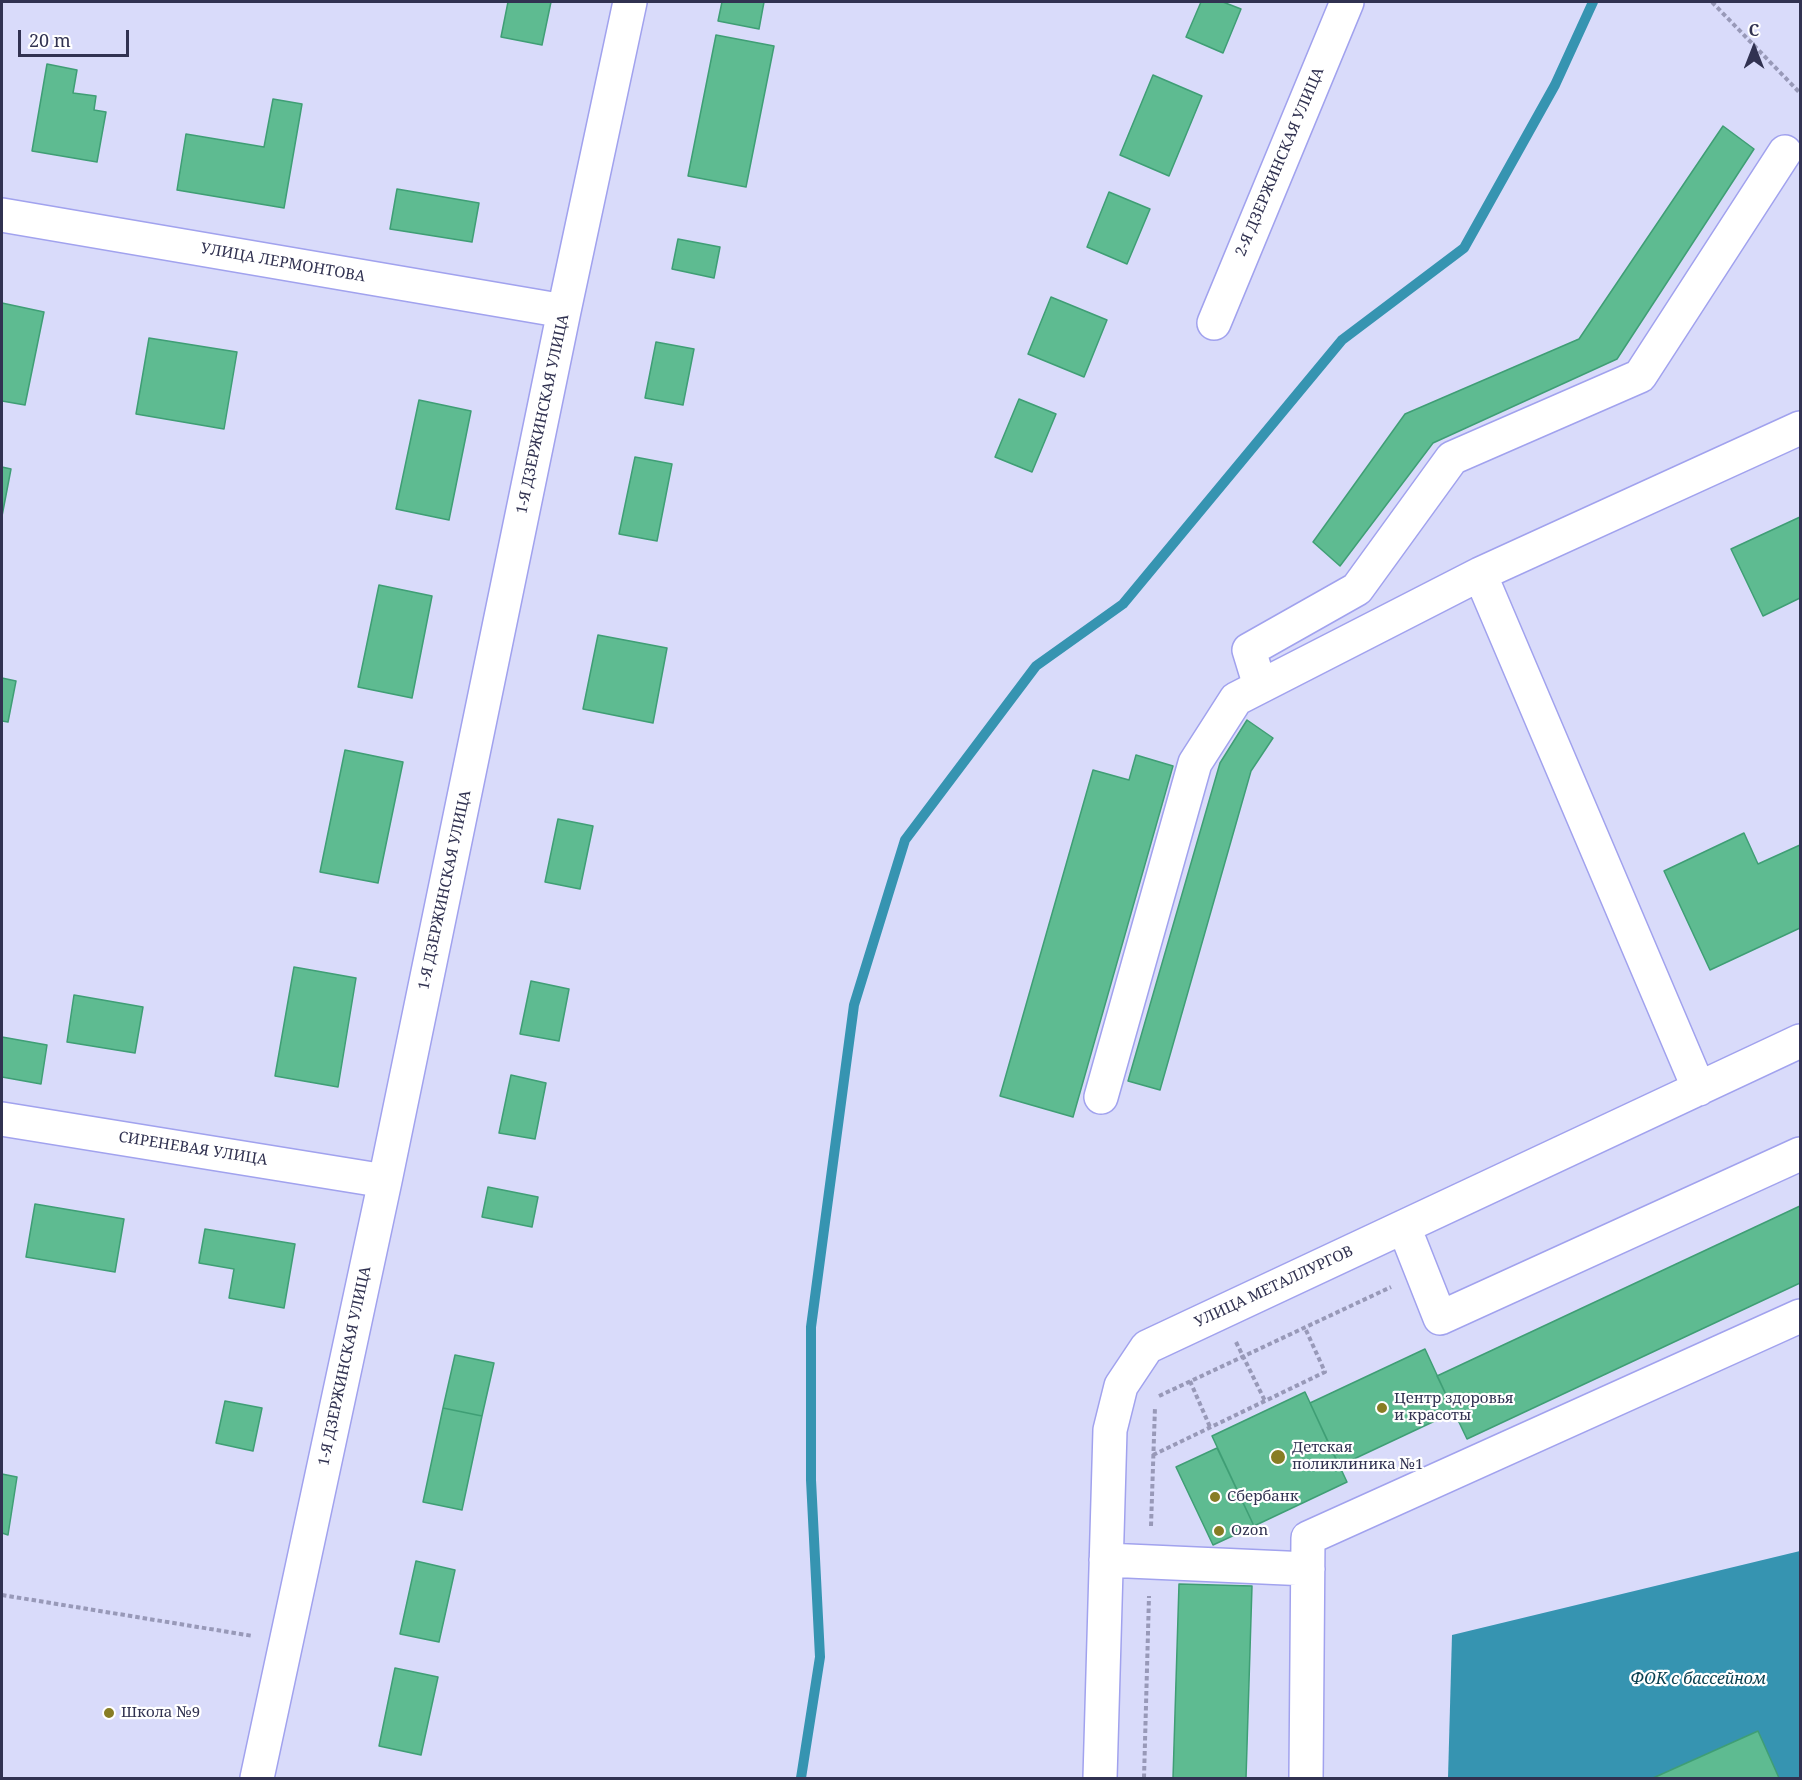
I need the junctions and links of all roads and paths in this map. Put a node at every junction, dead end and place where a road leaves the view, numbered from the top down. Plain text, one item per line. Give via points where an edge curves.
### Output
1 (630, 2) edge
2 (1347, 2) edge
3 (1712, 2) edge
4 (1800, 93) edge
5 (1785, 152) dead end
6 (2, 215) edge
7 (564, 311) junction
8 (1214, 323) dead end
9 (1800, 428) edge
10 (1480, 574) junction
11 (1260, 686) junction
12 (1800, 1041) edge
13 (1699, 1089) junction
14 (1101, 1097) dead end
15 (2, 1119) edge
16 (1800, 1154) edge
17 (385, 1181) junction
18 (1404, 1227) junction
19 (1422, 1273) junction
20 (1222, 1312) junction
21 (1800, 1316) edge
22 (1305, 1328) junction
23 (1243, 1357) junction
24 (1190, 1381) junction
25 (1265, 1401) junction
26 (1210, 1427) junction
27 (1153, 1455) junction
28 (1106, 1560) junction
29 (1150, 1562) junction
30 (1308, 1569) junction
31 (2, 1595) edge
32 (260, 1637) dead end
33 (257, 1779) edge
34 (1100, 1779) edge
35 (1144, 1779) edge
36 (1306, 1779) edge

1 - 7 street, 1-Я ДЗЕРЖИНСКАЯ УЛИЦА
2 - 8 street, 2-Я ДЗЕРЖИНСКАЯ УЛИЦА
3 - 4 path
5 - 11 street via 1640,376 1452,458 1358,589 1249,650
6 - 7 street, УЛИЦА ЛЕРМОНТОВА
7 - 17 street, 1-Я ДЗЕРЖИНСКАЯ УЛИЦА
9 - 10 street
10 - 11 street
10 - 13 street
11 - 14 street via 1236,699 1195,763
12 - 13 street, УЛИЦА МЕТАЛЛУРГОВ
13 - 18 street, УЛИЦА МЕТАЛЛУРГОВ
15 - 17 street, СИРЕНЕВАЯ УЛИЦА
16 - 19 street via 1440,1318
17 - 33 street, 1-Я ДЗЕРЖИНСКАЯ УЛИЦА
18 - 19 street
18 - 20 street, УЛИЦА МЕТАЛЛУРГОВ
19 - 22 path
20 - 23 path
20 - 28 street, УЛИЦА МЕТАЛЛУРГОВ via 1147,1347 1121,1386 1110,1430
21 - 30 street via 1308,1538
22 - 23 path
22 - 25 path via 1325,1372
23 - 24 path
23 - 25 path
24 - 26 path
24 - 27 path via 1155,1398
25 - 26 path
26 - 27 path
27 - 29 path
28 - 29 street
28 - 34 street, УЛИЦА МЕТАЛЛУРГОВ
29 - 30 street
29 - 35 path
30 - 36 street
31 - 32 path

